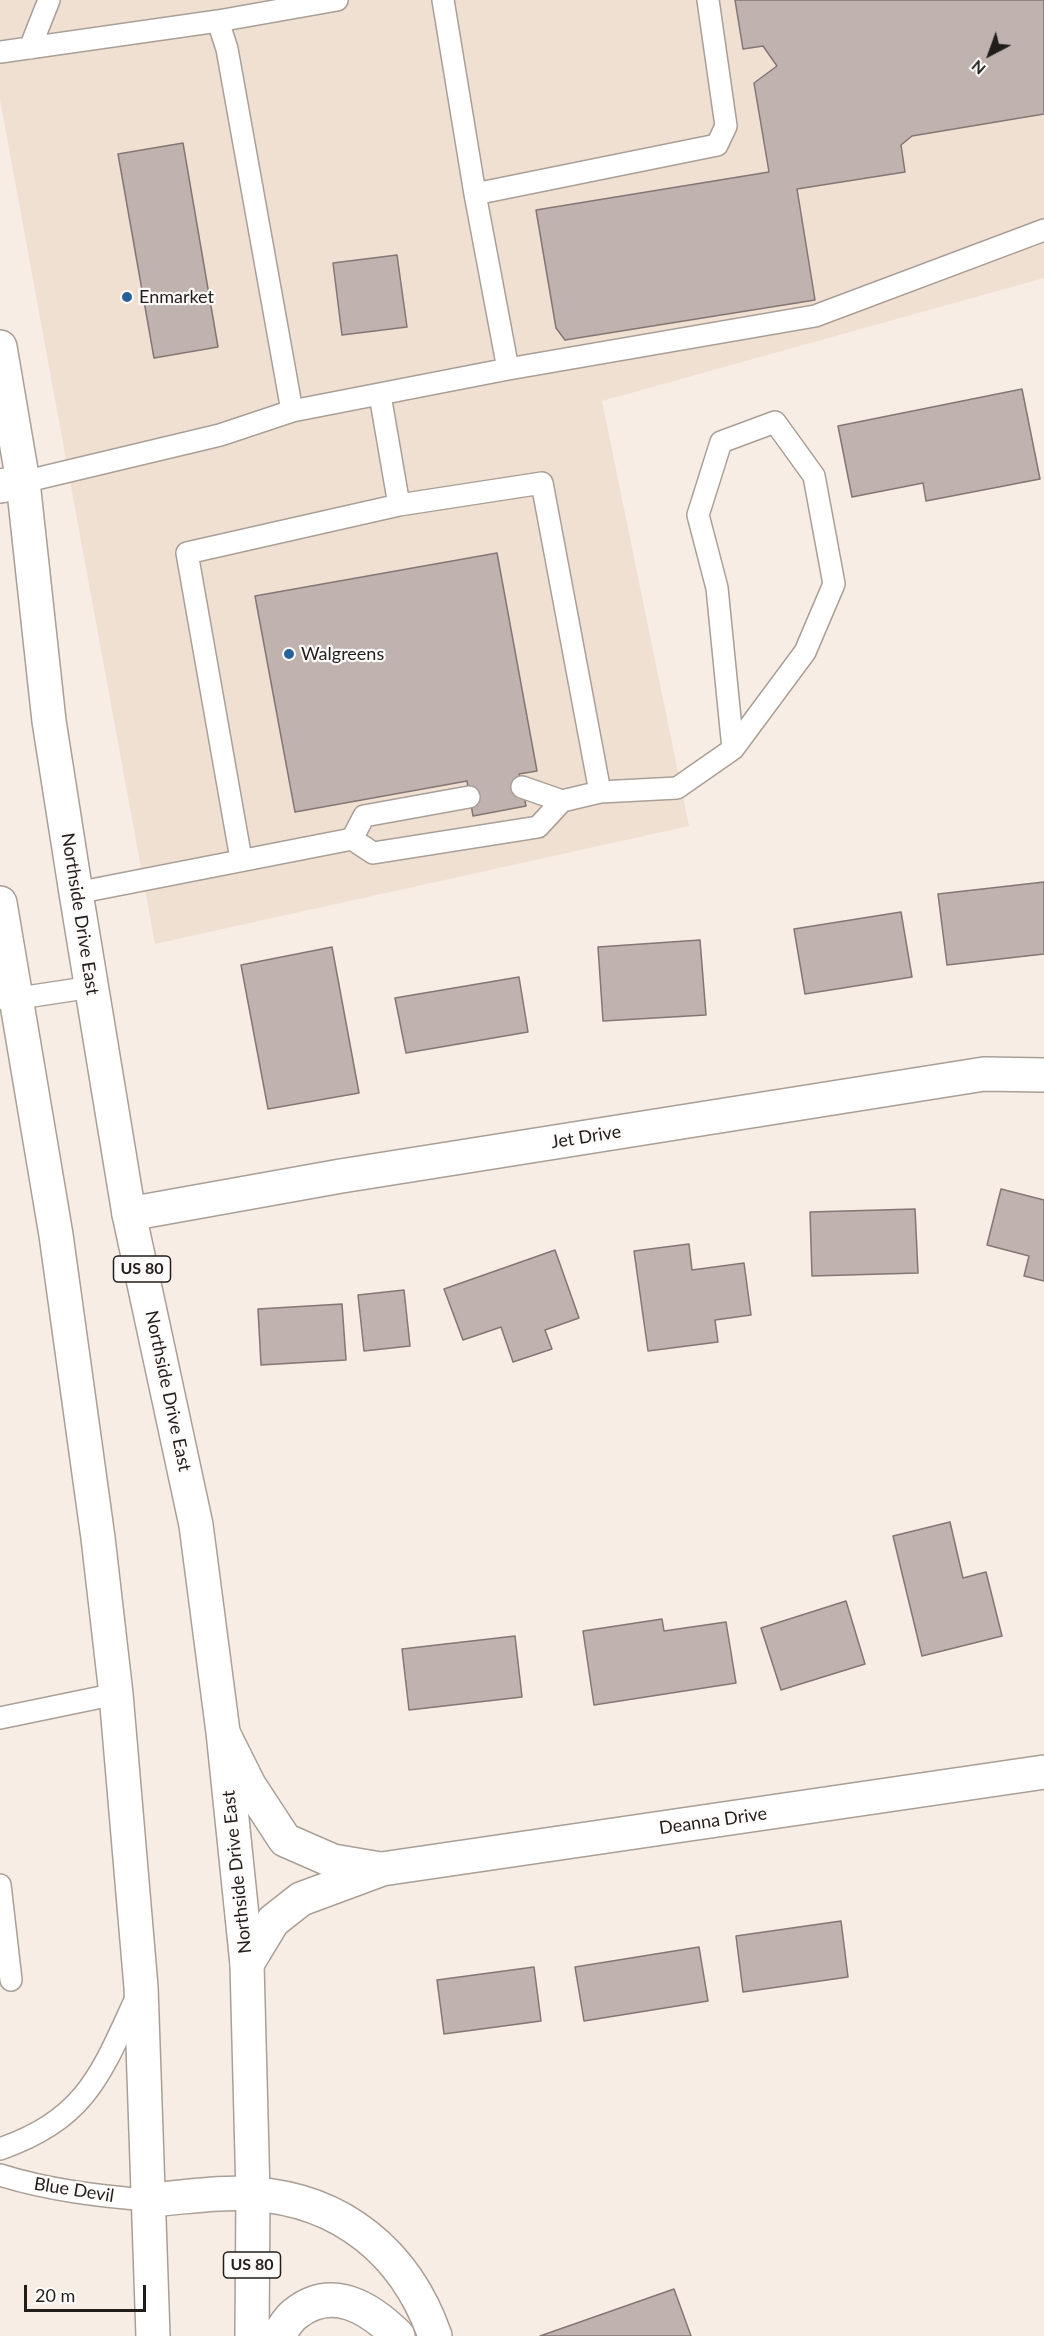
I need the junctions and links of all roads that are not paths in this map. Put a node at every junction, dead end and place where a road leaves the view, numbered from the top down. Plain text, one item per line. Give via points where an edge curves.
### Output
1 (49, 0) edge
2 (337, 0) edge
3 (443, 0) edge
4 (708, 0) edge
5 (218, 21) junction
6 (30, 48) junction
7 (0, 52) edge
8 (475, 194) junction
9 (1044, 230) edge
10 (0, 347) edge
11 (508, 369) junction
12 (380, 395) junction
13 (292, 411) junction
14 (12, 484) edge
15 (399, 505) junction
16 (733, 749) junction
17 (522, 788) dead end
18 (600, 792) junction
19 (469, 797) dead end
20 (562, 801) junction
21 (352, 839) junction
22 (241, 859) junction
23 (76, 893) junction
24 (0, 903) edge
25 (92, 987) junction
26 (8, 1000) edge
27 (1044, 1075) edge
28 (129, 1214) junction
29 (116, 1694) junction
30 (0, 1718) edge
31 (223, 1732) junction
32 (1044, 1772) edge
33 (382, 1869) junction
34 (0, 1885) edge
35 (247, 1964) junction
36 (11, 1980) dead end
37 (141, 1987) junction
38 (0, 2150) edge
39 (0, 2175) edge
40 (253, 2194) junction
41 (148, 2200) junction
42 (153, 2336) edge
43 (252, 2336) edge
44 (278, 2336) edge
45 (398, 2336) edge
46 (435, 2336) edge

1 - 6 lane
2 - 5 lane
3 - 8 lane
4 - 8 lane via 726,126 717,145
5 - 6 lane
5 - 13 lane via 227,49
6 - 7 lane
8 - 11 lane
9 - 11 lane via 815,316
10 - 14 main road, Northside Drive East / US 80
11 - 12 lane
12 - 13 lane
12 - 15 lane
13 - 14 lane via 220,435
14 - 23 main road, Northside Drive East / US 80
15 - 18 lane via 542,483
15 - 22 lane via 187,553
16 - 16 lane via 805,652 834,584 814,476 775,422 721,442 698,515 717,588
16 - 18 lane via 677,788
17 - 20 lane
18 - 20 lane
19 - 21 lane via 364,816
20 - 21 lane via 538,827 373,853
21 - 22 lane
22 - 23 lane
23 - 25 main road, Northside Drive East / US 80
24 - 26 main road
25 - 26 lane
25 - 28 main road, Northside Drive East / US 80
26 - 29 main road via 56,1235
27 - 28 main road, Jet Drive via 984,1074 341,1176
28 - 31 main road, Northside Drive East / US 80 via 196,1525
29 - 30 lane
29 - 37 main road
31 - 33 main road, Deanna Drive via 249,1785 285,1840 333,1860
31 - 35 main road, Northside Drive East / US 80
32 - 33 main road, Deanna Drive
33 - 35 main road, Deanna Drive via 301,1899 273,1921
34 - 36 lane
35 - 40 main road, Northside Drive East / US 80
37 - 38 lane via 103,2069 83,2097 51,2127
37 - 41 main road
39 - 41 lane, Blue Devil via 102,2196
40 - 41 main road
40 - 43 main road, Northside Drive East / US 80
40 - 46 main road via 313,2204 363,2232 407,2279
41 - 42 main road
44 - 45 main road via 295,2314 316,2302 349,2301 376,2314

